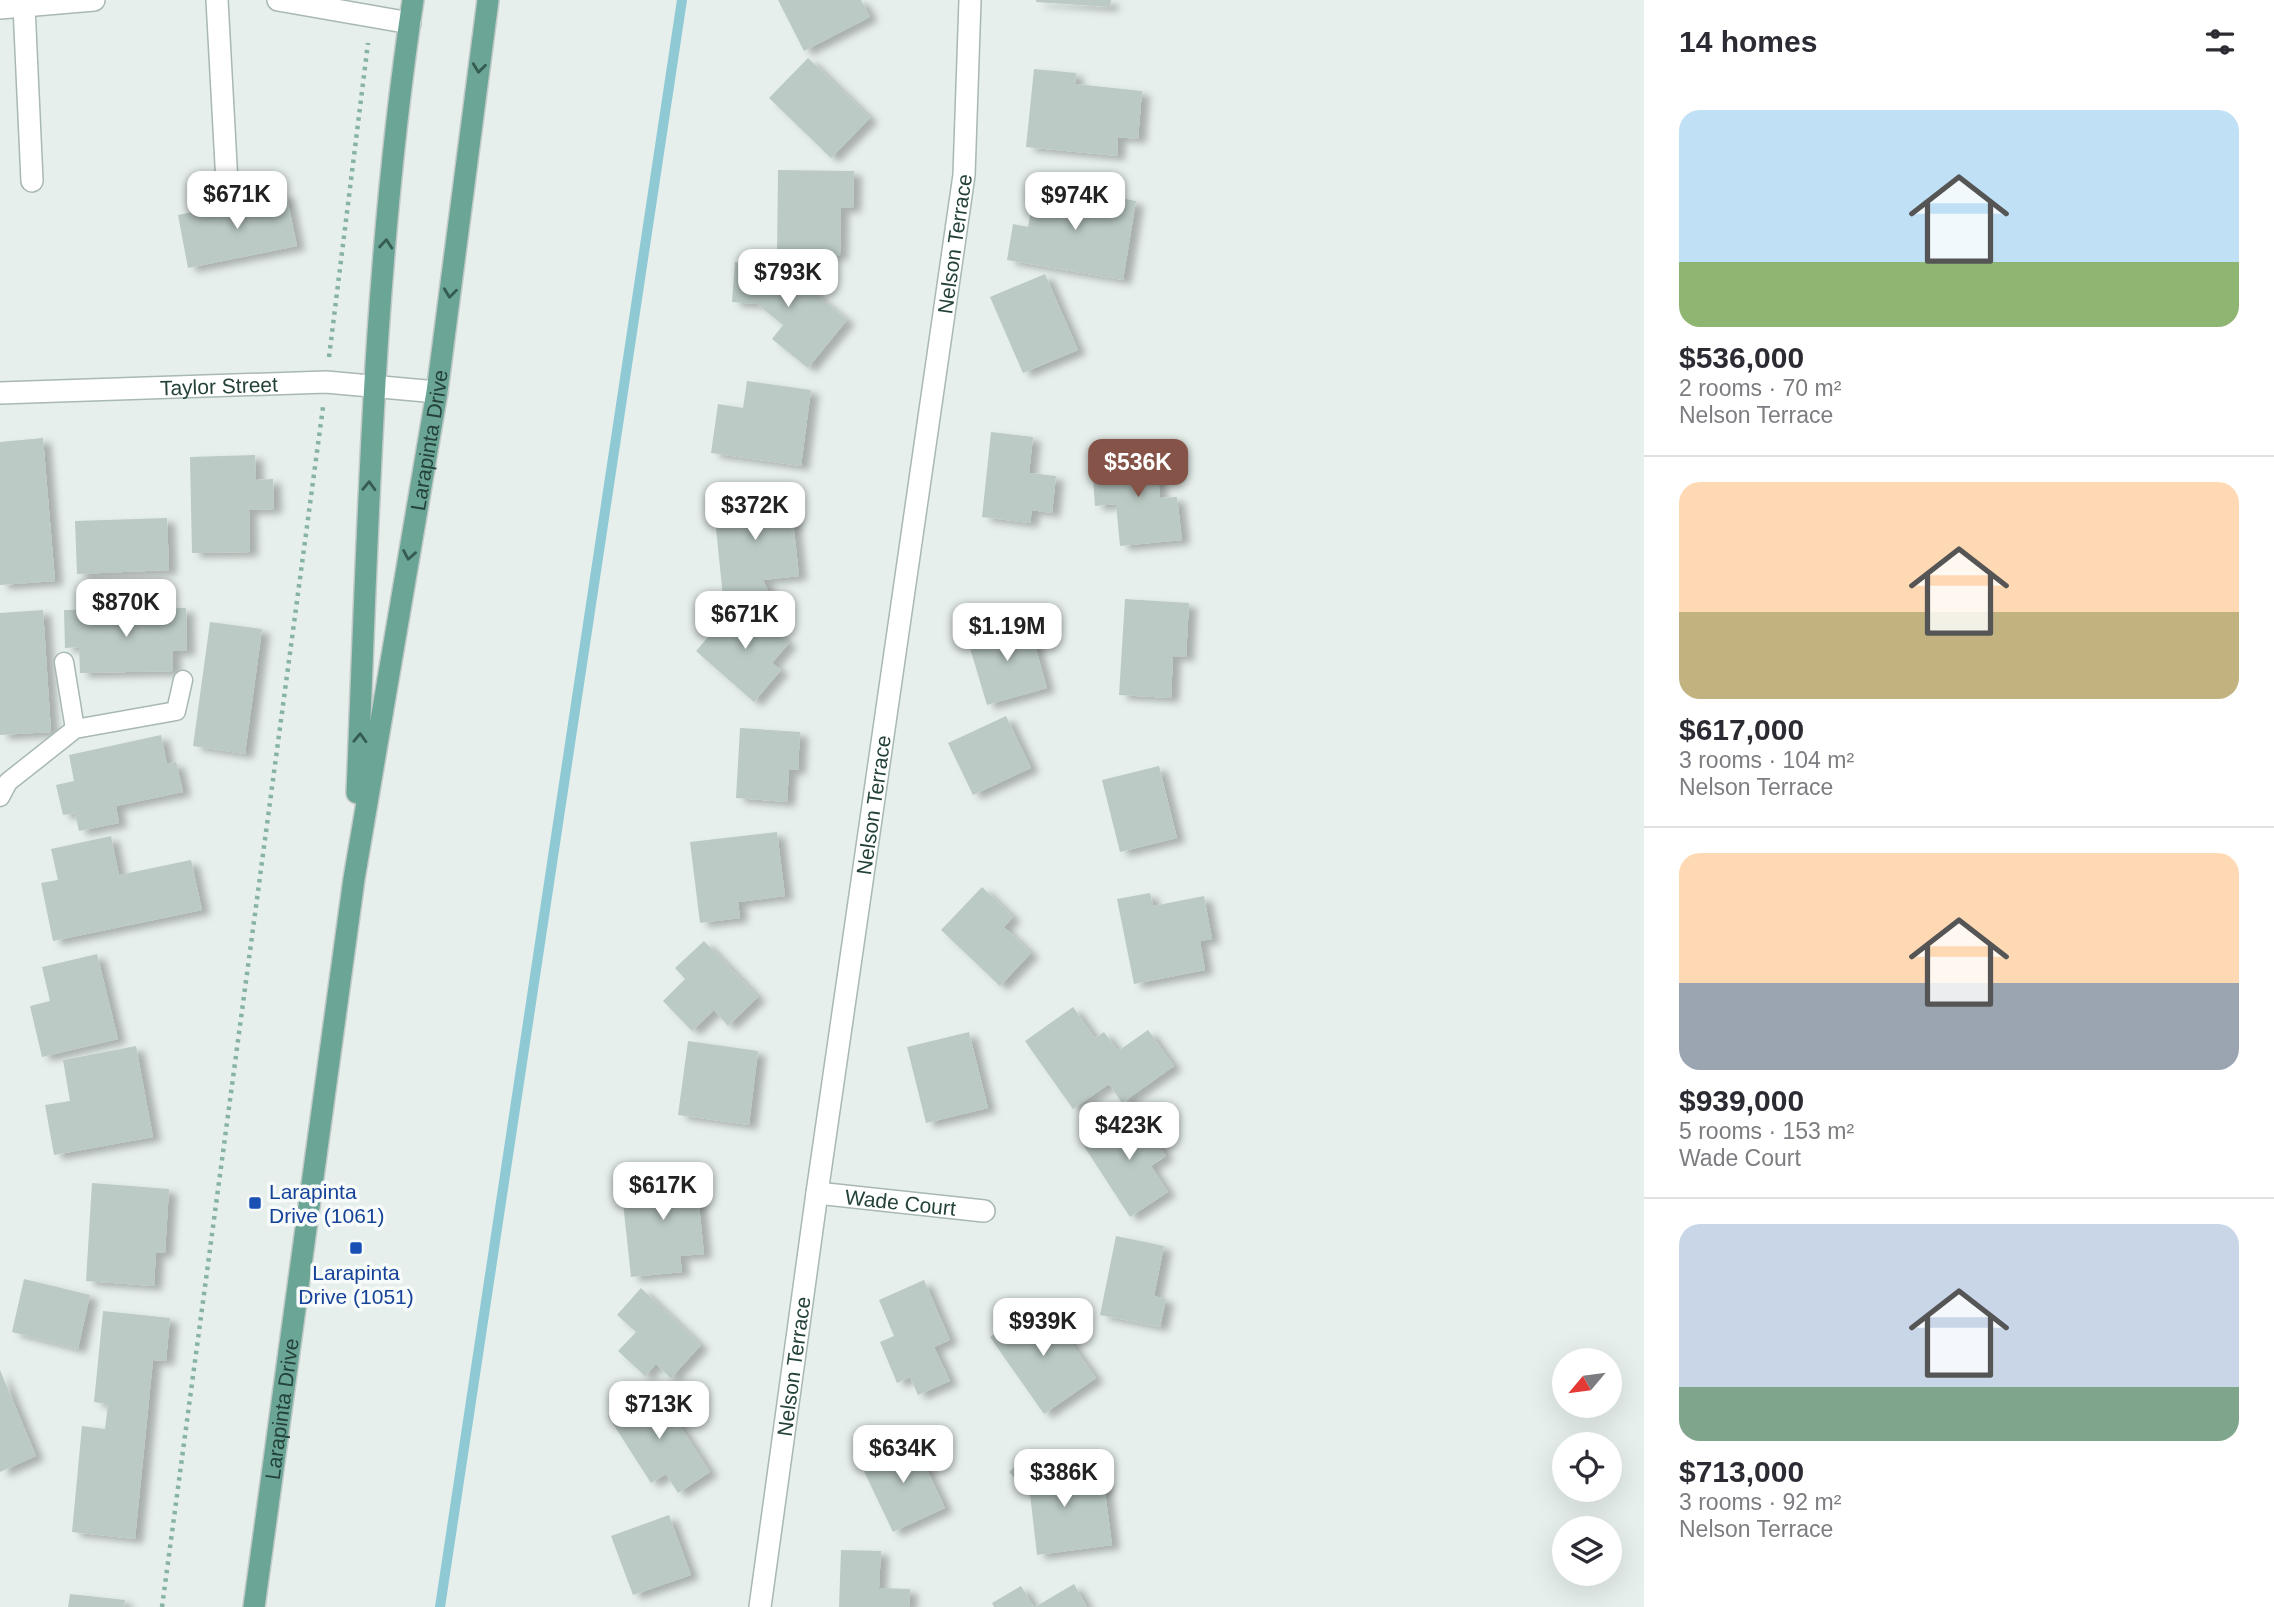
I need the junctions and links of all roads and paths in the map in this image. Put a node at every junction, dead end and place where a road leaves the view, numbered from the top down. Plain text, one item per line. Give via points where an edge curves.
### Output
1 (94, 0) edge
2 (217, 0) edge
3 (278, 0) edge
4 (413, 0) edge
5 (488, 0) edge
6 (970, 0) edge
7 (24, 6) junction
8 (0, 8) edge
9 (372, 16) junction
10 (410, 23) junction
11 (32, 181) dead end
12 (227, 183) dead end
13 (326, 382) junction
14 (373, 385) junction
15 (437, 391) junction
16 (0, 393) edge
17 (64, 662) dead end
18 (183, 680) dead end
19 (75, 729) junction
20 (0, 797) edge
21 (354, 879) junction
22 (817, 1193) junction
23 (984, 1211) dead end
24 (162, 1607) edge
25 (254, 1607) edge
26 (760, 1607) edge

1 - 7 street
2 - 12 street
3 - 9 street
4 - 10 main road, Larapinta Drive
5 -> 15 main road, Larapinta Drive
6 - 22 street, Nelson Terrace via 964,175
7 - 8 street
7 - 11 street
9 - 10 street
9 - 13 path
14 -> 10 main road, Larapinta Drive
13 - 14 street, Taylor Street
13 - 16 street, Taylor Street
13 - 24 path
14 - 15 street, Taylor Street
21 -> 14 main road, Larapinta Drive
15 -> 21 main road, Larapinta Drive
17 - 19 lane
18 - 19 lane via 176,711
19 - 20 lane via 8,782
21 - 25 main road, Larapinta Drive
22 - 23 street, Wade Court
22 - 26 street, Nelson Terrace

